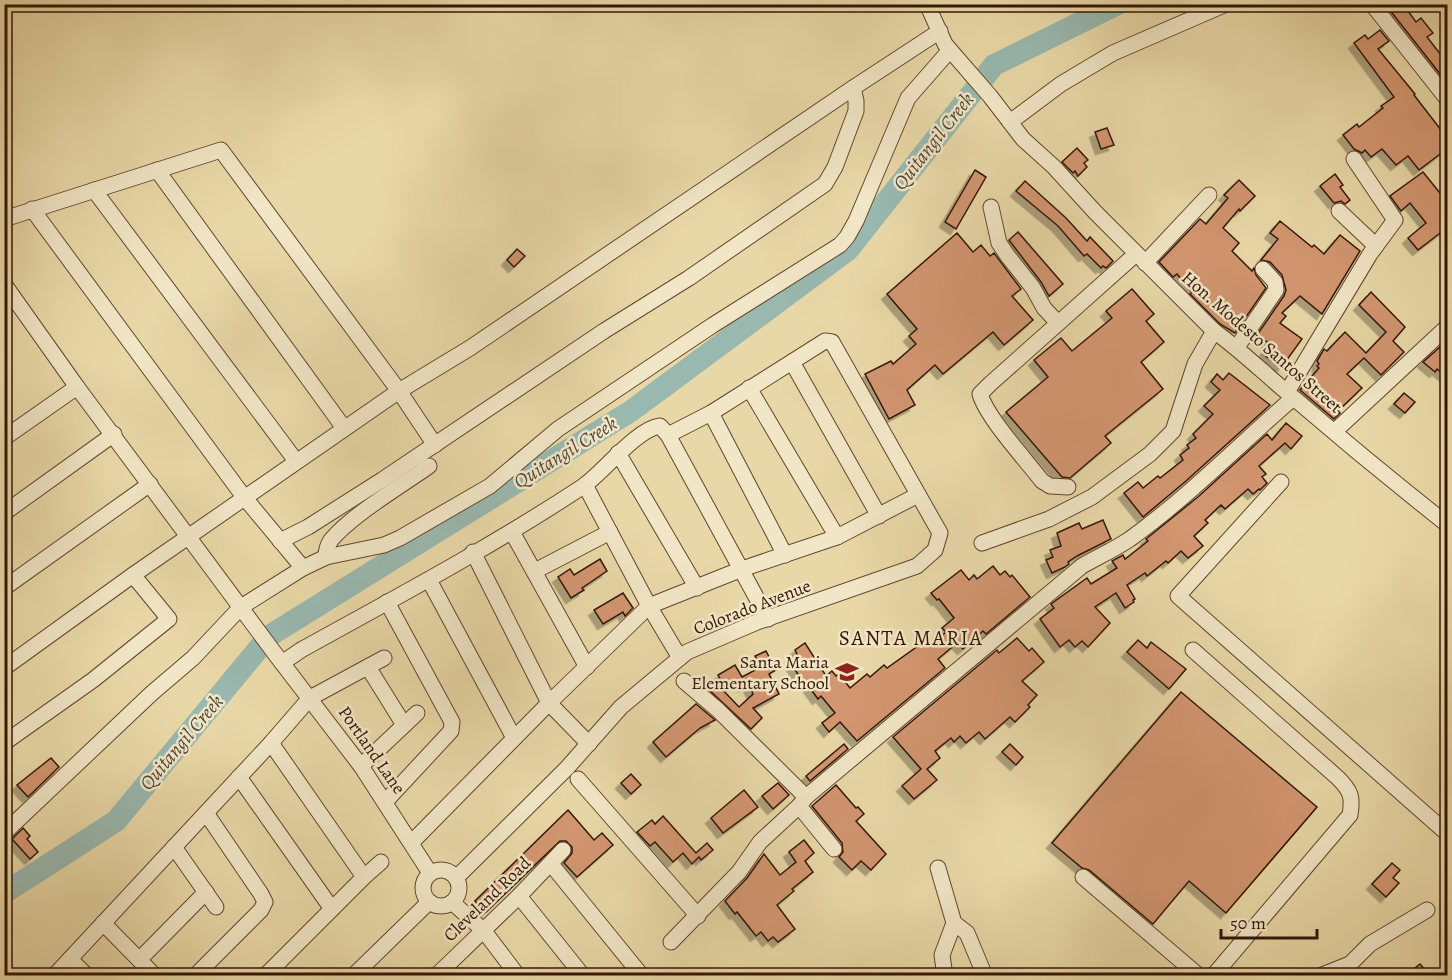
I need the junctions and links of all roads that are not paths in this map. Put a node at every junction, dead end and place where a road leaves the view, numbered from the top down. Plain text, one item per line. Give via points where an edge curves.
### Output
1 (927, 4) edge
2 (1226, 4) edge
3 (1372, 4) edge
4 (940, 31) junction
5 (950, 50) junction
6 (853, 88) junction
7 (1448, 100) edge
8 (1010, 122) junction
9 (1354, 159) dead end
10 (157, 170) junction
11 (94, 190) junction
12 (1209, 195) dead end
13 (991, 207) dead end
14 (32, 209) junction
15 (1339, 211) dead end
16 (4, 219) edge
17 (1376, 246) junction
18 (1141, 258) junction
19 (1263, 269) dead end
20 (4, 284) edge
21 (1058, 324) junction
22 (1448, 326) edge
23 (1214, 331) junction
24 (1237, 347) junction
25 (792, 362) junction
26 (77, 387) junction
27 (749, 388) junction
28 (399, 391) junction
29 (1290, 395) junction
30 (711, 413) junction
31 (344, 428) junction
32 (1335, 431) junction
33 (114, 434) junction
34 (668, 435) junction
35 (4, 438) edge
36 (435, 445) junction
37 (618, 453) junction
38 (296, 461) junction
39 (429, 466) dead end
40 (1281, 482) dead end
41 (150, 484) junction
42 (585, 485) junction
43 (1068, 487) dead end
44 (918, 495) junction
45 (244, 497) junction
46 (4, 513) edge
47 (879, 516) junction
48 (1448, 525) edge
49 (512, 532) junction
50 (610, 532) junction
51 (188, 536) junction
52 (837, 537) junction
53 (280, 541) junction
54 (982, 543) dead end
55 (473, 552) junction
56 (785, 555) junction
57 (326, 558) junction
58 (303, 568) junction
59 (742, 569) junction
60 (535, 571) junction
61 (133, 575) junction
62 (429, 580) junction
63 (4, 588) edge
64 (697, 588) junction
65 (387, 602) junction
66 (649, 606) junction
67 (244, 612) junction
68 (768, 619) junction
69 (1193, 650) dead end
70 (384, 658) dead end
71 (680, 658) junction
72 (279, 659) junction
73 (368, 667) junction
74 (586, 667) junction
75 (4, 669) edge
76 (684, 681) dead end
77 (310, 698) junction
78 (549, 703) junction
79 (417, 712) dead end
80 (404, 725) junction
81 (514, 738) junction
82 (4, 743) edge
83 (271, 743) junction
84 (589, 744) junction
85 (361, 766) junction
86 (239, 777) junction
87 (578, 779) dead end
88 (385, 802) junction
89 (803, 802) junction
90 (206, 813) junction
91 (4, 833) edge
92 (1448, 834) edge
93 (412, 842) junction
94 (174, 847) junction
95 (834, 849) dead end
96 (563, 850) dead end
97 (381, 862) dead end
98 (550, 864) junction
99 (938, 868) dead end
100 (430, 873) junction
101 (364, 877) junction
102 (457, 877) junction
103 (1083, 877) dead end
104 (206, 892) junction
105 (519, 896) junction
106 (429, 902) junction
107 (453, 903) junction
108 (216, 907) dead end
109 (332, 909) junction
110 (1427, 910) dead end
111 (699, 916) junction
112 (104, 923) junction
113 (954, 923) junction
114 (484, 931) junction
115 (671, 942) dead end
116 (70, 959) junction
117 (140, 959) junction
118 (444, 973) edge
119 (54, 975) edge
120 (87, 975) edge
121 (155, 975) edge
122 (195, 975) edge
123 (265, 975) edge
124 (352, 975) edge
125 (518, 975) edge
126 (583, 975) edge
127 (642, 975) edge
128 (945, 975) edge
129 (985, 975) edge
130 (1199, 975) edge
131 (1213, 975) edge
132 (1320, 975) edge

1 - 4 street, Hon. Modesto Santos Street
2 - 8 street via 1113,53 1061,84
3 - 7 street
4 - 5 street, Hon. Modesto Santos Street
4 - 6 street
5 - 8 street, Hon. Modesto Santos Street
5 - 57 street via 908,98 856,221 840,245 558,429 490,486 400,538
6 - 28 street via 470,348
6 - 36 street via 856,111 825,184
8 - 18 street, Hon. Modesto Santos Street via 1023,140
9 - 17 street via 1395,220
10 - 11 street
10 - 28 street via 221,150
10 - 31 street
11 - 14 street
11 - 38 street
12 - 18 street
13 - 21 street via 999,243
14 - 16 street
14 - 45 street
15 - 17 street
17 - 29 street
18 - 21 street
18 - 23 street, Hon. Modesto Santos Street
19 - 24 street via 1275,282 1276,290
20 - 26 street, Portland Lane
21 - 43 street via 980,394 993,419 1042,482
22 - 32 street
23 - 24 street, Hon. Modesto Santos Street
23 - 54 street via 1195,364 1173,431 1150,454 1092,497 1049,519
24 - 29 street, Hon. Modesto Santos Street
25 - 27 street
25 - 44 street, Colorado Avenue via 825,341 832,342
25 - 47 street
26 - 33 street, Portland Lane
26 - 35 street
27 - 30 street
27 - 52 street
28 - 31 street
28 - 36 street
29 - 32 street, Hon. Modesto Santos Street
29 - 89 street via 1232,454 1158,517 1128,540 1082,566
30 - 34 street
30 - 56 street
31 - 38 street
32 - 48 street, Hon. Modesto Santos Street
33 - 41 street, Portland Lane
33 - 46 street
34 - 37 street via 660,426 652,427
34 - 59 street
36 - 53 street
37 - 42 street
37 - 64 street
38 - 45 street
39 - 57 street via 331,540
40 - 92 street via 1178,596
41 - 51 street, Portland Lane
41 - 63 street
42 - 49 street
42 - 50 street
44 - 47 street
44 - 68 street, Colorado Avenue via 940,533 935,550 917,566
45 - 51 street
45 - 53 street
47 - 52 street
49 - 55 street
49 - 60 street
50 - 60 street
50 - 66 street
51 - 61 street
51 - 67 street, Portland Lane
52 - 56 street
53 - 58 street
55 - 62 street
55 - 78 street
56 - 59 street
57 - 58 street
58 - 67 street
59 - 64 street
59 - 68 street
60 - 74 street
61 - 75 street
61 - 82 street via 169,619 93,680
62 - 65 street
62 - 81 street
64 - 66 street
65 - 72 street
65 - 88 street via 452,722 451,731
66 - 71 street
66 - 74 street
67 - 72 street, Portland Lane
67 - 91 street
68 - 71 street, Colorado Avenue
69 - 131 street via 1338,778 1353,800 1350,815
70 - 73 street
71 - 84 street, Colorado Avenue via 621,707
72 - 77 street, Portland Lane
73 - 77 street
73 - 80 street
74 - 78 street
76 - 89 street via 718,710
77 - 83 street
77 - 85 street, Portland Lane
78 - 81 street
78 - 84 street
79 - 80 street
80 - 85 street
81 - 93 street
83 - 86 street
83 - 101 street
84 - 102 street, Colorado Avenue
85 - 88 street, Portland Lane
86 - 90 street
86 - 109 street
87 - 111 street
88 - 93 street, Portland Lane
89 - 95 street
89 - 111 street via 760,842 740,872
90 - 94 street
90 - 122 street via 265,902
93 - 100 street, Portland Lane
94 - 104 street
94 - 112 street
96 - 98 street, Cleveland Road
97 - 101 street
98 - 105 street, Cleveland Road
98 - 127 street
99 - 113 street
100 - 102 street via 449,870
100 - 106 street via 423,892
101 - 109 street
102 - 107 street via 459,895
103 - 130 street
104 - 108 street
104 - 117 street
105 - 114 street, Cleveland Road
105 - 126 street
106 - 107 street via 440,906
106 - 124 street
107 - 114 street
109 - 123 street
110 - 132 street via 1370,944 1350,964
111 - 115 street
112 - 116 street
112 - 117 street
113 - 128 street via 942,955
113 - 129 street via 967,933
114 - 118 street, Cleveland Road
114 - 125 street
116 - 119 street
116 - 120 street
117 - 121 street

